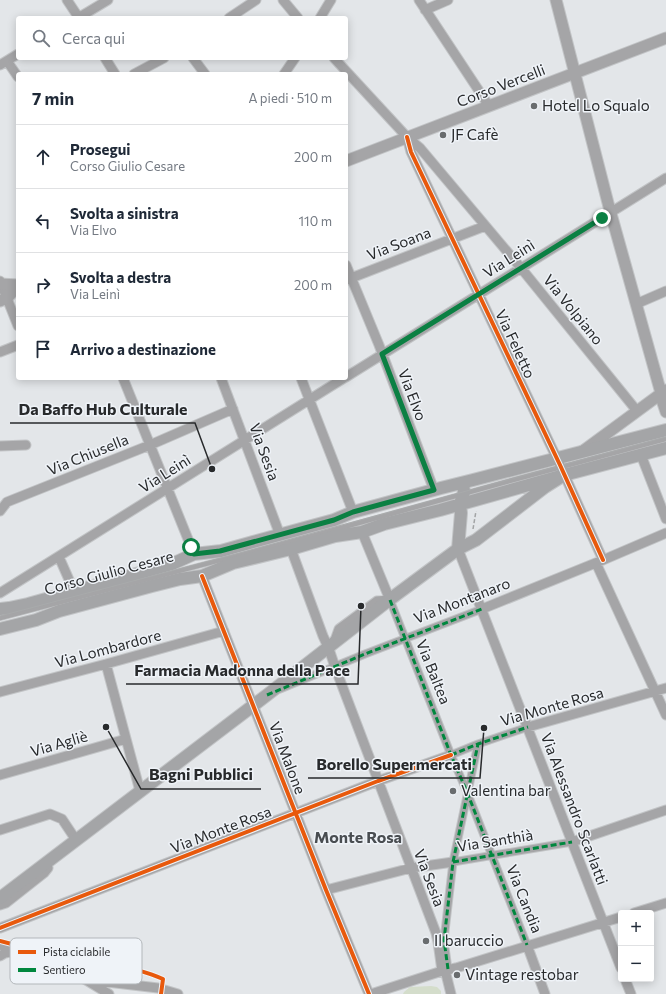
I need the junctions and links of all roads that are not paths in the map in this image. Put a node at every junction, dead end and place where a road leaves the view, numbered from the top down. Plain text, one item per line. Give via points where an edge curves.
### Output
1 (67, 0) edge
2 (108, 0) edge
3 (256, 0) edge
4 (283, 0) edge
5 (330, 0) edge
6 (419, 0) edge
7 (448, 0) edge
8 (556, 0) edge
9 (425, 10) junction
10 (77, 16) edge
11 (81, 16) edge
12 (232, 16) edge
13 (296, 16) edge
14 (321, 16) edge
15 (666, 38) edge
16 (16, 55) edge
17 (106, 60) edge
18 (160, 60) edge
19 (194, 60) edge
20 (294, 60) edge
21 (336, 60) edge
22 (4, 63) edge
23 (114, 72) edge
24 (138, 72) edge
25 (204, 72) edge
26 (285, 72) edge
27 (347, 72) edge
28 (348, 73) edge
29 (575, 73) junction
30 (16, 75) edge
31 (489, 106) junction
32 (407, 137) junction
33 (348, 160) edge
34 (666, 178) edge
35 (611, 212) junction
36 (485, 226) junction
37 (452, 239) junction
38 (521, 268) junction
39 (349, 279) edge
40 (0, 283) edge
41 (16, 286) edge
42 (16, 288) edge
43 (666, 291) edge
44 (479, 294) junction
45 (3, 299) edge
46 (636, 304) junction
47 (16, 322) edge
48 (16, 346) edge
49 (0, 352) edge
50 (382, 354) junction
51 (348, 375) edge
52 (125, 380) edge
53 (222, 380) edge
54 (302, 380) edge
55 (340, 380) edge
56 (664, 394) edge
57 (309, 400) junction
58 (233, 410) junction
59 (636, 411) junction
60 (666, 412) edge
61 (666, 430) edge
62 (666, 439) edge
63 (244, 440) junction
64 (26, 444) dead end
65 (150, 445) junction
66 (0, 446) edge
67 (666, 448) edge
68 (582, 452) junction
69 (641, 455) junction
70 (560, 471) junction
71 (167, 489) junction
72 (434, 490) junction
73 (462, 493) junction
74 (0, 511) edge
75 (353, 512) junction
76 (666, 519) edge
77 (362, 532) junction
78 (666, 533) edge
79 (280, 535) junction
80 (291, 549) junction
81 (458, 549) junction
82 (194, 554) junction
83 (59, 557) junction
84 (600, 561) junction
85 (202, 576) junction
86 (74, 591) junction
87 (0, 593) edge
88 (389, 600) junction
89 (0, 609) edge
90 (482, 609) junction
91 (0, 618) edge
92 (0, 630) edge
93 (224, 631) junction
94 (405, 639) junction
95 (331, 645) junction
96 (106, 664) junction
97 (334, 667) junction
98 (666, 688) edge
99 (0, 692) edge
100 (656, 692) junction
101 (267, 695) junction
102 (254, 705) junction
103 (666, 715) edge
104 (528, 727) junction
105 (126, 739) junction
106 (478, 744) junction
107 (451, 755) junction
108 (0, 775) edge
109 (378, 782) junction
110 (140, 791) junction
111 (467, 792) junction
112 (666, 810) edge
113 (296, 814) junction
114 (0, 830) edge
115 (76, 840) junction
116 (572, 842) junction
117 (492, 856) junction
118 (453, 862) junction
119 (410, 868) junction
120 (326, 890) junction
121 (1, 898) edge
122 (666, 903) edge
123 (644, 910) edge
124 (618, 918) edge
125 (603, 922) junction
126 (0, 928) edge
127 (0, 945) edge
128 (527, 945) junction
129 (10, 949) edge
130 (10, 953) edge
131 (0, 956) edge
132 (618, 960) edge
133 (445, 970) junction
134 (626, 982) edge
135 (404, 983) junction
136 (93, 984) edge
137 (122, 984) edge
138 (109, 994) edge
139 (178, 994) edge
140 (370, 994) edge
141 (397, 994) edge
142 (451, 994) edge
143 (545, 994) edge
144 (631, 994) edge

1 - 10 street
2 - 11 street
3 - 12 street
4 - 13 street
5 - 14 street
6 - 9 street
7 - 9 street
8 - 29 street
9 - 31 street
15 - 29 street, Corso Vercelli
16 - 22 street
17 - 23 street
18 - 24 street
19 - 25 street
20 - 26 street
21 - 27 street, Via Volpiano
22 - 30 street
28 - 32 street, Via Volpiano
29 - 31 street, Corso Vercelli
29 - 35 street
31 - 32 street, Corso Vercelli
32 - 33 street, Corso Vercelli
32 - 36 street, Via Volpiano via 420,148
32 - 37 street, Via Feletto via 411,152
34 - 35 street, Via Leinì
35 - 38 street, Via Leinì
35 - 46 street
36 - 37 street, Via Soana
36 - 38 street, Via Volpiano
37 - 39 street, Via Soana
37 - 44 street, Via Feletto
38 - 44 street, Via Leinì
38 - 59 street, Via Volpiano
39 - 50 street, Via Elvo
40 - 41 street
40 - 45 street
42 - 45 street
43 - 46 street
44 - 50 street, Via Leinì
44 - 70 street, Via Feletto
45 - 47 street
46 - 56 street
48 - 49 street
50 - 51 street, Via Leinì
50 - 72 street, Via Elvo
52 - 65 street
53 - 58 street, Via Sesia
54 - 57 street
55 - 57 street, Via Leinì
56 - 59 street
56 - 60 street via 662,400
57 - 63 street, Via Leinì
57 - 75 street
58 - 63 street, Via Sesia
58 - 65 street, Via Chiusella
59 - 68 street
61 - 68 main road
62 - 70 lane
63 - 71 street, Via Leinì
63 - 79 street, Via Sesia
64 - 66 street
65 - 71 street
65 - 74 street, Via Chiusella via 7,502
67 - 69 main road
68 - 70 main road
69 - 70 main road
69 - 76 street
70 - 73 main road
70 - 73 main road
70 - 81 main road via 476,540
70 - 84 street, Via Feletto
71 - 82 street
71 - 83 street, Via Leinì
72 - 73 main road, Corso Giulio Cesare
72 - 75 main road, Corso Giulio Cesare
73 - 77 main road, Corso Giulio Cesare via 440,510
73 - 81 main road
73 - 91 lane, Corso Giulio Cesare via 304,538
75 - 79 main road, Corso Giulio Cesare
77 - 80 main road, Corso Giulio Cesare via 335,536
77 - 88 street, Via Baltea
78 - 84 street, Via Montanaro
79 - 82 main road, Corso Giulio Cesare via 220,551
80 - 85 main road, Corso Giulio Cesare via 233,563
80 - 95 street, Via Sesia via 323,636
81 - 88 main road
81 - 90 street, Via Alessandro Scarlatti
82 - 86 main road, Corso Giulio Cesare via 172,564
83 - 86 street
83 - 87 street, Via Leinì
84 - 90 street, Via Montanaro
84 - 100 street, Via Feletto
85 - 92 main road, Corso Giulio Cesare via 180,579 73,607
85 - 93 street, Via Malone
86 - 89 main road, Corso Giulio Cesare
88 - 94 street, Via Baltea
88 - 95 main road
90 - 94 street, Via Montanaro
90 - 104 street, Via Alessandro Scarlatti
93 - 96 street, Via Lombardore
93 - 102 street, Via Malone
94 - 97 street, Via Montanaro
94 - 107 street, Via Baltea
95 - 97 street, Via Sesia
95 - 101 main road
96 - 99 street, Via Lombardore
96 - 105 street
97 - 101 street, Via Montanaro
97 - 109 street, Via Sesia
98 - 100 street, Via Monte Rosa
100 - 103 street, Via Feletto
100 - 104 street, Via Monte Rosa
101 - 102 main road
102 - 110 main road
102 - 113 street, Via Malone
104 - 106 street, Via Monte Rosa
104 - 116 street, Via Alessandro Scarlatti
105 - 108 street, Via Agliè
105 - 110 street
106 - 107 street, Via Monte Rosa
106 - 111 street
107 - 109 street, Via Monte Rosa
107 - 111 street, Via Baltea
109 - 113 street, Via Monte Rosa
109 - 119 street, Via Sesia
110 - 115 main road
111 - 117 street, Via Candia
111 - 118 street
112 - 116 street, Via Santhià
113 - 120 street, Via Malone
113 - 126 street, Via Monte Rosa
114 - 115 street via 50,814 62,819
115 - 121 main road
116 - 117 street, Via Santhià
116 - 125 street, Via Alessandro Scarlatti
117 - 118 street, Via Santhià
117 - 128 street, Via Candia
118 - 119 street, Via Santhià
118 - 133 street via 444,940
119 - 120 street, Via Santhià
119 - 133 street, Via Sesia via 436,933
120 - 140 street, Via Malone
122 - 123 street
124 - 125 street
125 - 128 street
125 - 132 street, Via Alessandro Scarlatti
127 - 129 street
128 - 133 street
128 - 143 street, Via Candia
130 - 131 street
133 - 135 street
133 - 142 street, Via Sesia
134 - 144 street
135 - 140 street
135 - 141 street
136 - 138 street
137 - 139 street via 158,988

